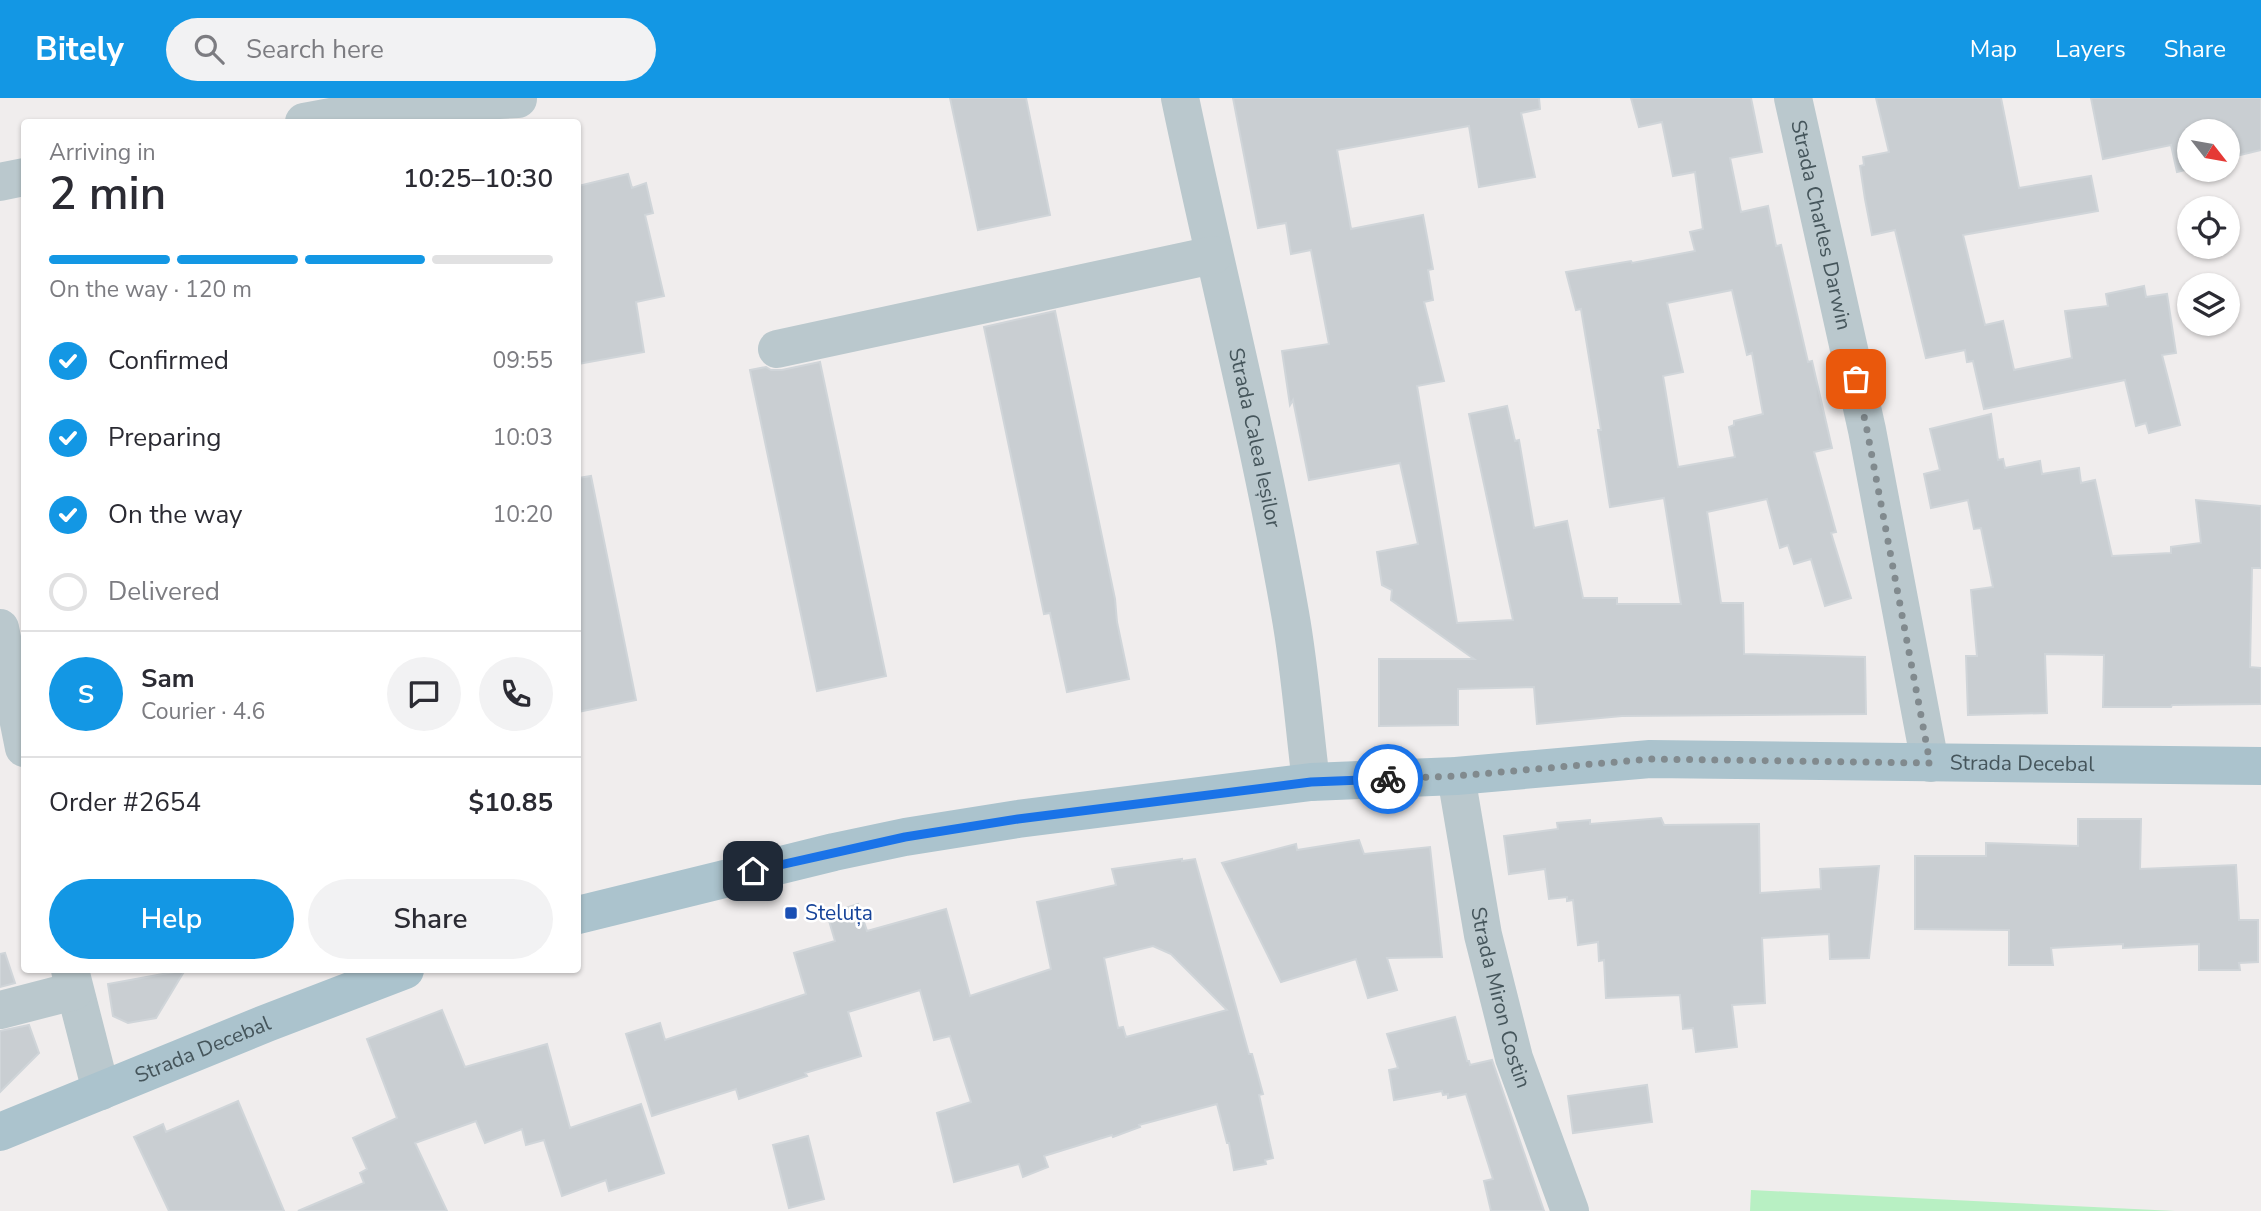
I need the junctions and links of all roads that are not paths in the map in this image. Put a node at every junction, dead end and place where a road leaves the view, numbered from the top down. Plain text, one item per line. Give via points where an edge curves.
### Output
1 (1180, 98) edge
2 (1793, 98) edge
3 (518, 99) edge
4 (320, 119) edge
5 (21, 178) edge
6 (0, 182) edge
7 (1213, 255) junction
8 (777, 349) dead end
9 (0, 628) edge
10 (21, 733) edge
11 (1930, 763) junction
12 (2261, 766) edge
13 (1456, 776) junction
14 (1311, 782) junction
15 (581, 914) edge
16 (397, 973) edge
17 (72, 980) edge
18 (0, 1010) edge
19 (101, 1091) junction
20 (0, 1132) edge
21 (1570, 1211) edge

1 - 7 street, Strada Calea Ieșilor
2 - 11 street, Strada Charles Darwin via 1867,430
3 - 4 street via 395,105
5 - 6 street
7 - 8 street
7 - 14 street, Strada Calea Ieșilor via 1291,615
9 - 10 street
11 - 12 main road, Strada Decebal
11 - 13 main road, Strada Decebal via 1650,759
13 - 14 main road, Strada Decebal
13 - 21 street, Strada Miron Costin via 1483,936 1514,1058
14 - 15 main road, Strada Decebal via 905,837
16 - 19 main road, Strada Decebal
17 - 18 street
17 - 19 street
19 - 20 main road, Strada Decebal

